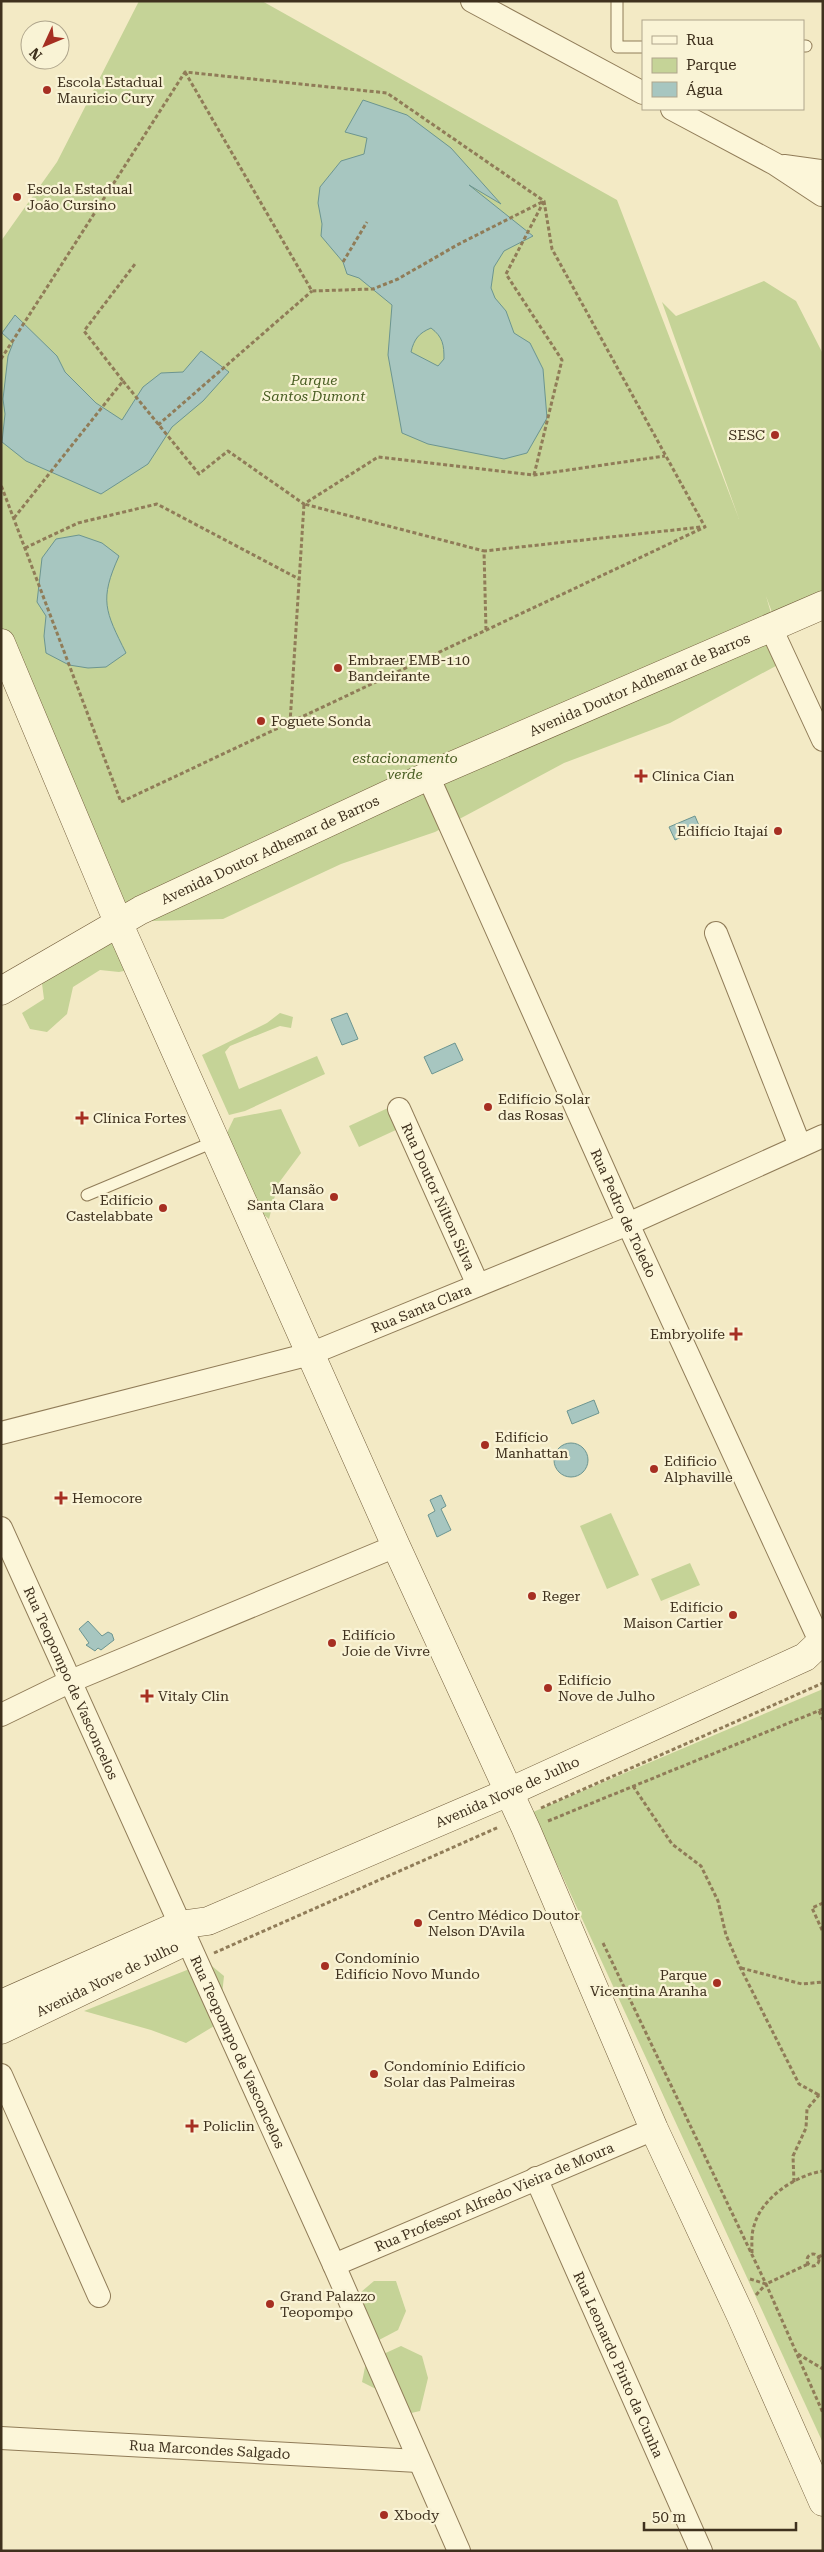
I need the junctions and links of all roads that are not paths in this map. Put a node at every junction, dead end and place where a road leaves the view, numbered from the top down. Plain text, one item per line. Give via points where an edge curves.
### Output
1 (472, 1) edge
2 (617, 1) edge
3 (642, 47) edge
4 (642, 92) edge
5 (674, 110) edge
6 (775, 164) junction
7 (822, 169) edge
8 (823, 195) edge
9 (823, 605) edge
10 (771, 628) junction
11 (1, 643) edge
12 (823, 740) edge
13 (428, 776) junction
14 (118, 922) junction
15 (716, 933) dead end
16 (1, 992) edge
17 (398, 1109) dead end
18 (823, 1136) edge
19 (216, 1141) junction
20 (800, 1146) junction
21 (86, 1195) dead end
22 (628, 1224) junction
23 (478, 1285) junction
24 (310, 1354) junction
25 (1, 1433) edge
26 (1, 1528) edge
27 (396, 1546) junction
28 (818, 1649) edge
29 (71, 1681) junction
30 (1, 1714) edge
31 (509, 1792) junction
32 (188, 1942) junction
33 (1, 2004) edge
34 (1, 2030) edge
35 (1, 2074) edge
36 (654, 2129) junction
37 (536, 2178) junction
38 (334, 2265) junction
39 (99, 2296) dead end
40 (1, 2438) edge
41 (418, 2461) junction
42 (823, 2502) edge
43 (459, 2551) edge
44 (701, 2551) edge

1 - 4 street
2 - 3 lane via 617,47
5 - 6 street
6 - 7 street
6 - 8 street
7 - 8 street via 818,182
9 - 10 main road, Avenida Doutor Adhemar de Barros
10 - 12 street
10 - 13 main road, Avenida Doutor Adhemar de Barros
11 - 14 main road
13 - 14 main road, Avenida Doutor Adhemar de Barros
13 - 22 street, Rua Pedro de Toledo
14 - 16 main road, Avenida Doutor Adhemar de Barros
14 - 19 main road
15 - 20 street
17 - 23 street, Rua Doutor Nilton Silva
18 - 20 street, Rua Santa Clara
19 - 21 lane
19 - 24 main road
20 - 22 street, Rua Santa Clara
22 - 23 street, Rua Santa Clara
22 - 28 street, Rua Pedro de Toledo
23 - 24 street, Rua Santa Clara
24 - 25 street, Rua Santa Clara
24 - 27 main road
26 - 29 street, Rua Teopompo de Vasconcelos
27 - 29 street
27 - 31 main road
28 - 31 main road, Avenida Nove de Julho
29 - 30 street
29 - 32 street, Rua Teopompo de Vasconcelos
31 - 32 main road, Avenida Nove de Julho via 208,1921
31 - 36 main road
32 - 33 main road, Avenida Nove de Julho
32 - 34 main road, Avenida Nove de Julho
32 - 38 street, Rua Teopompo de Vasconcelos
35 - 39 street
36 - 37 street, Rua Professor Alfredo Vieira de Moura
36 - 42 main road
37 - 38 street, Rua Professor Alfredo Vieira de Moura
37 - 44 street, Rua Leonardo Pinto da Cunha
38 - 41 street, Rua Teopompo de Vasconcelos
40 - 41 street, Rua Marcondes Salgado
41 - 43 street, Rua Teopompo de Vasconcelos

